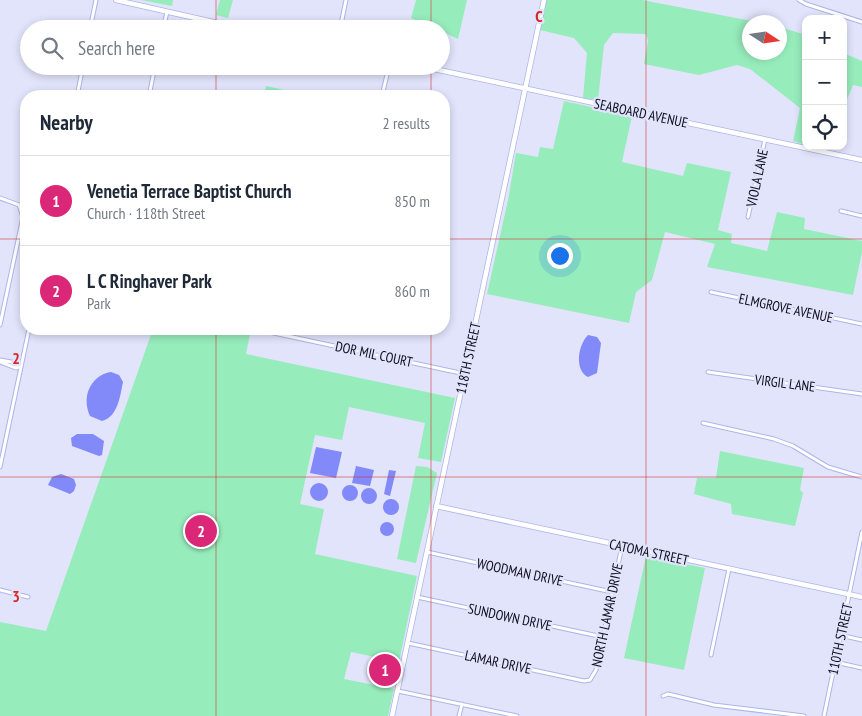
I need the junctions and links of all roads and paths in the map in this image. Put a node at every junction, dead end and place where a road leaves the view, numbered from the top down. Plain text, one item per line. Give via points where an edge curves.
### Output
1 (96, 0) edge
2 (116, 0) edge
3 (346, 0) edge
4 (544, 0) edge
5 (799, 0) edge
6 (166, 12) junction
7 (92, 20) edge
8 (165, 20) edge
9 (203, 20) edge
10 (342, 20) edge
11 (862, 22) edge
12 (450, 73) edge
13 (81, 75) edge
14 (153, 75) edge
15 (387, 75) edge
16 (525, 89) junction
17 (78, 90) edge
18 (150, 90) edge
19 (383, 90) edge
20 (765, 139) junction
21 (862, 160) edge
22 (0, 198) edge
23 (20, 211) edge
24 (840, 211) dead end
25 (862, 216) edge
26 (748, 217) dead end
27 (20, 227) edge
28 (711, 292) dead end
29 (862, 324) edge
30 (0, 325) edge
31 (28, 335) edge
32 (283, 335) edge
33 (0, 361) edge
34 (20, 366) junction
35 (708, 372) dead end
36 (465, 374) junction
37 (862, 394) edge
38 (703, 423) dead end
39 (0, 466) edge
40 (862, 477) edge
41 (436, 506) junction
42 (862, 532) edge
43 (622, 546) junction
44 (427, 552) junction
45 (729, 569) junction
46 (0, 590) edge
47 (612, 592) junction
48 (849, 594) junction
49 (28, 597) dead end
50 (417, 597) junction
51 (862, 597) edge
52 (840, 635) junction
53 (603, 637) junction
54 (862, 640) edge
55 (408, 643) junction
56 (712, 655) dead end
57 (835, 662) junction
58 (862, 668) edge
59 (588, 681) joint
60 (398, 691) junction
61 (663, 696) dead end
62 (462, 704) junction
63 (502, 714) edge
64 (392, 716) edge
65 (459, 716) edge
66 (517, 716) edge
67 (804, 716) edge
68 (824, 716) edge

1 - 7 street
2 - 6 street
3 - 10 street
4 - 16 street, 118TH STREET
5 - 11 street
6 - 8 street
6 - 9 street
12 - 16 street, SEABOARD AVENUE
13 - 17 street
14 - 18 street
15 - 19 street
16 - 20 street, SEABOARD AVENUE
16 - 36 street, 118TH STREET
20 - 21 street, SEABOARD AVENUE
20 - 26 street, VIOLA LANE
22 - 23 street via 18,205
24 - 25 street
27 - 30 street
28 - 29 street, ELMGROVE AVENUE
31 - 34 street
32 - 36 street, DOR MIL COURT
33 - 34 street via 16,368
34 - 39 street
35 - 37 street, VIRGIL LANE
36 - 41 street, 118TH STREET
38 - 40 street via 787,443 828,467
41 - 43 street, CATOMA STREET
41 - 44 street, 118TH STREET
42 - 48 street, 110TH STREET
43 - 45 street, CATOMA STREET
43 - 47 street, NORTH LAMAR DRIVE
44 - 47 street, WOODMAN DRIVE
44 - 50 street, 118TH STREET
45 - 48 street, CATOMA STREET
45 - 56 street
46 - 49 street
47 - 53 street, NORTH LAMAR DRIVE
48 - 51 street, CATOMA STREET
48 - 52 street, 110TH STREET
50 - 53 street, SUNDOWN DRIVE
50 - 55 street, 118TH STREET
52 - 54 street
52 - 57 street, 110TH STREET
53 - 59 street, NORTH LAMAR DRIVE via 594,675
55 - 59 street, LAMAR DRIVE
55 - 60 street, 118TH STREET
57 - 58 street
57 - 68 street, 110TH STREET
60 - 62 street
60 - 64 street, 118TH STREET
61 - 67 street via 668,694 750,710
62 - 63 street
62 - 65 street
63 - 66 street

